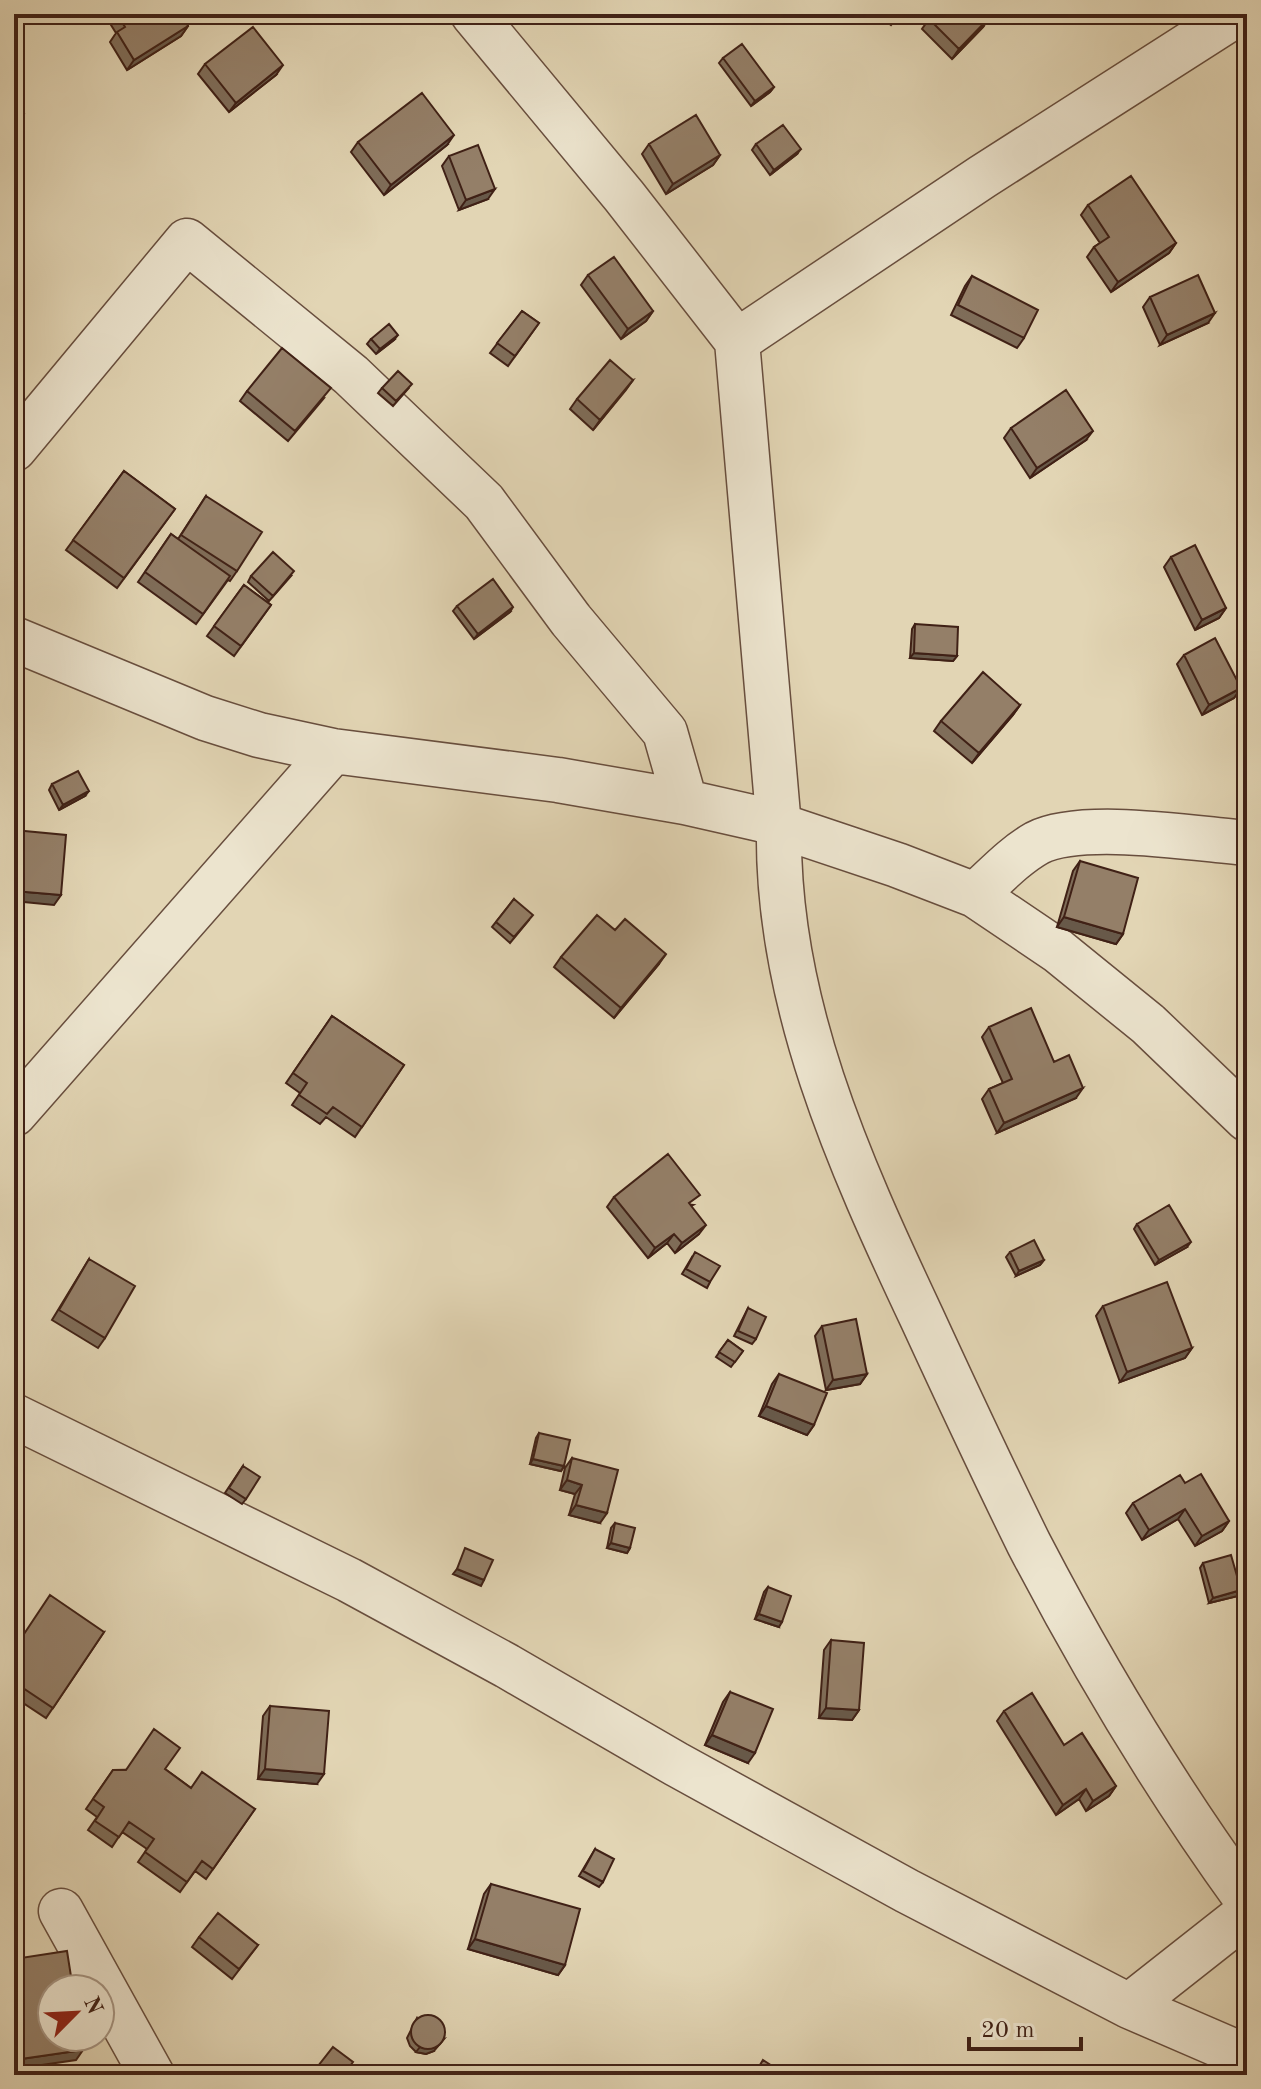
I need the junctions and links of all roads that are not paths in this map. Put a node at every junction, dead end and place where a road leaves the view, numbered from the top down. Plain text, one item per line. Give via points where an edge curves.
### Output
1 (473, 14) edge
2 (1237, 14) edge
3 (737, 341) junction
4 (14, 449) edge
5 (14, 639) edge
6 (333, 751) junction
7 (685, 802) junction
8 (779, 827) junction
9 (1247, 843) edge
10 (975, 895) junction
11 (14, 1114) edge
12 (1247, 1119) edge
13 (14, 1416) edge
14 (1247, 1900) edge
15 (61, 1911) dead end
16 (1247, 1913) edge
17 (1129, 2006) junction
18 (1247, 2057) edge
19 (152, 2075) edge

1 - 3 street
2 - 3 street
3 - 8 street
4 - 7 street via 187,241 351,375 484,502 571,620 665,732
5 - 6 street via 205,718
6 - 7 street
6 - 11 street
7 - 8 street
8 - 10 street
8 - 14 street via 782,916 799,1009 877,1221 1055,1594 1167,1782
9 - 10 street via 1129,834 1063,836 1039,842 1017,856
10 - 12 street via 1058,951 1148,1024
13 - 17 street via 349,1580 907,1891
15 - 19 street
16 - 17 street
17 - 18 street

